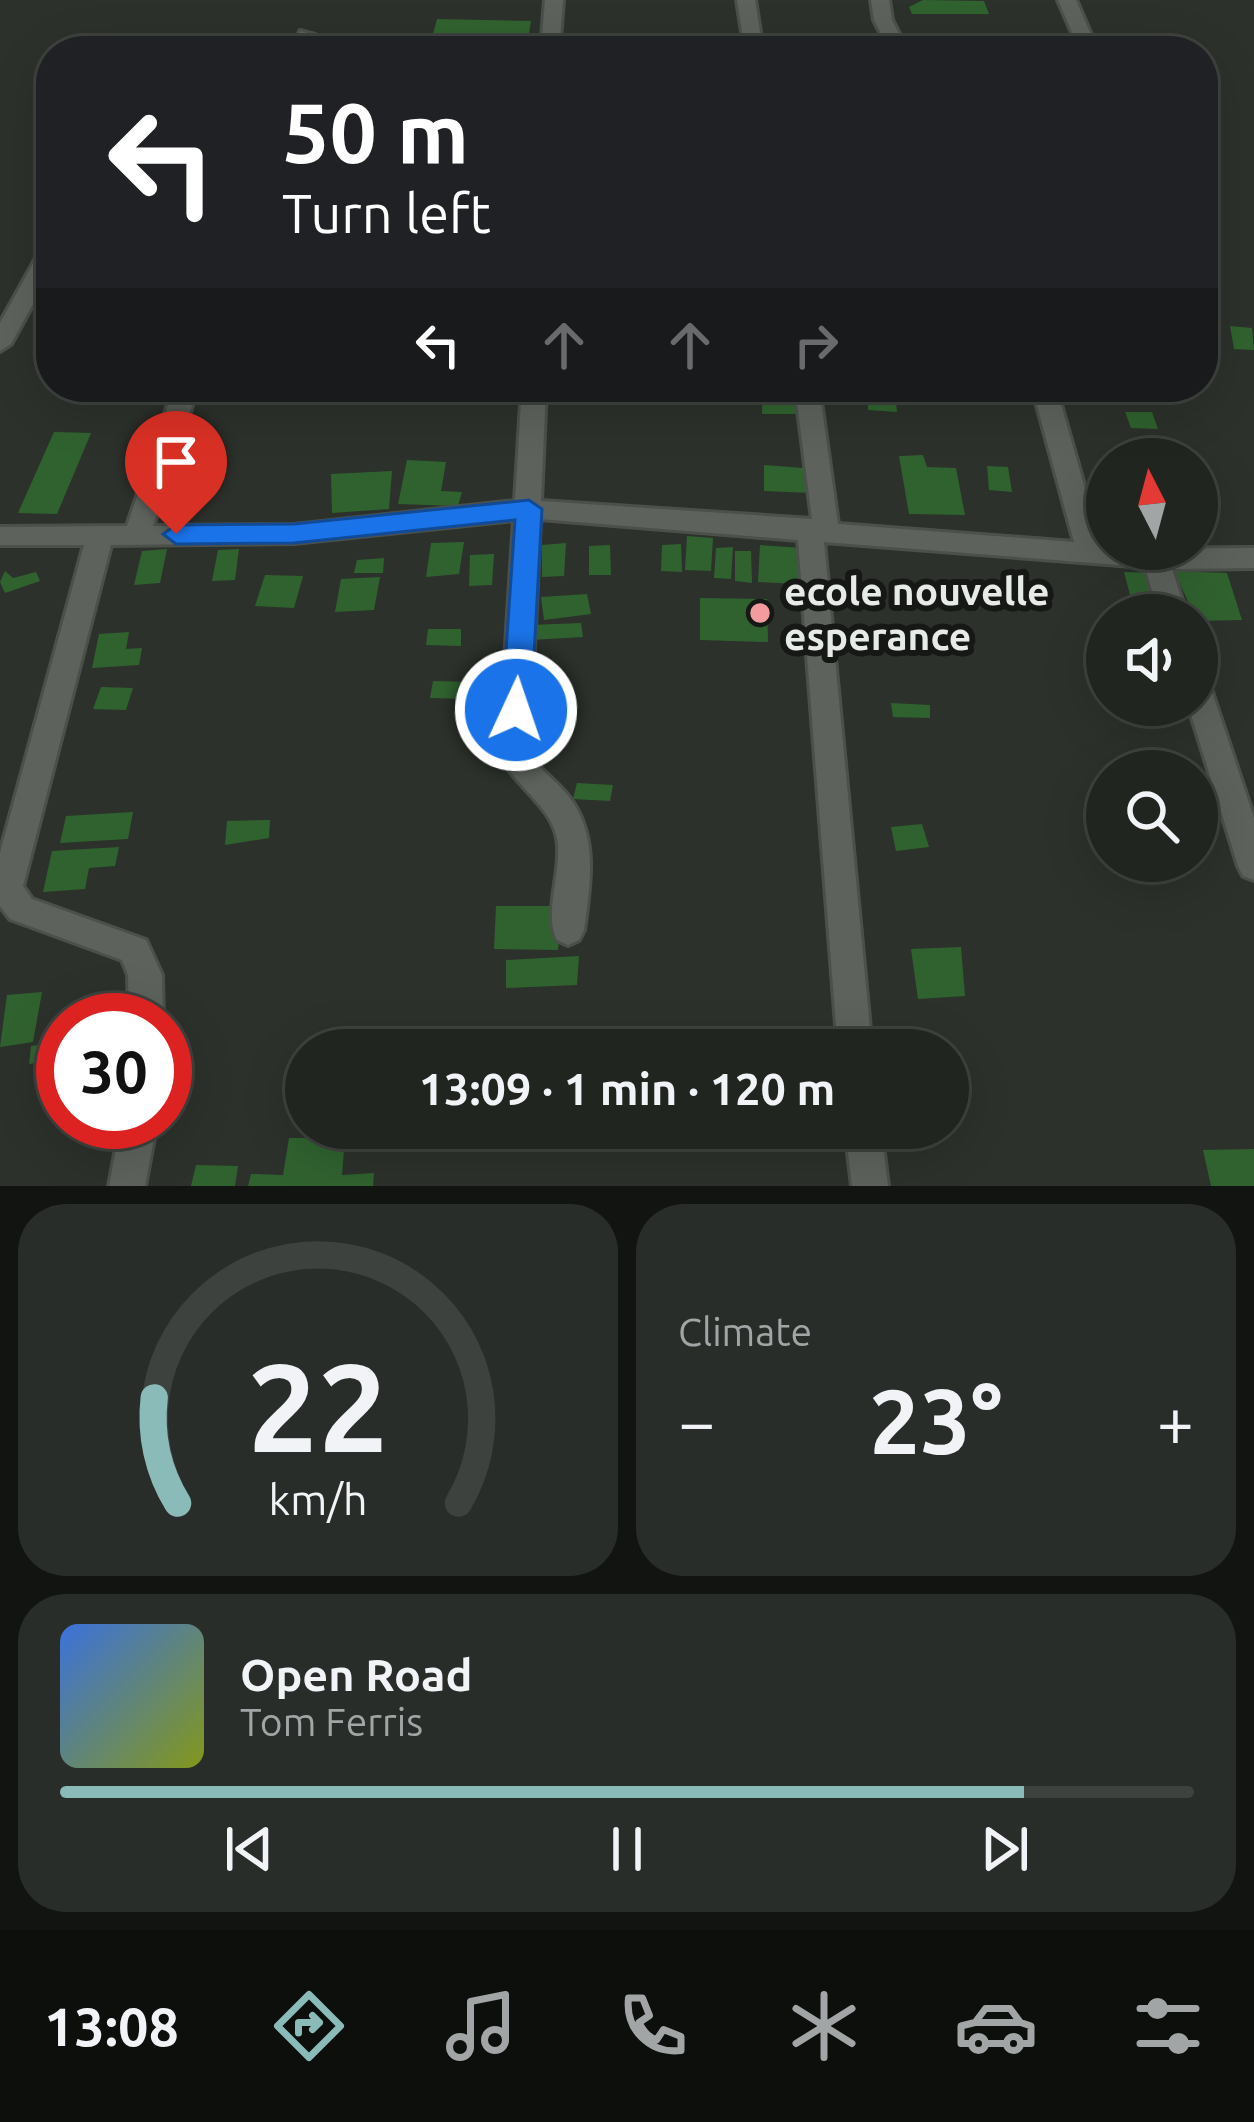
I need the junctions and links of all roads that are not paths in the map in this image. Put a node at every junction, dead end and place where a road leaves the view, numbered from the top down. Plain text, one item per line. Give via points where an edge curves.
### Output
1 (554, 0) edge
2 (746, 0) edge
3 (880, 0) edge
4 (1067, 0) edge
5 (551, 36) edge
6 (752, 36) edge
7 (891, 36) edge
8 (1083, 36) edge
9 (36, 278) edge
10 (0, 344) edge
11 (181, 402) edge
12 (533, 402) edge
13 (808, 402) edge
14 (1048, 402) edge
15 (529, 509) junction
16 (818, 528) junction
17 (100, 535) junction
18 (137, 535) junction
19 (0, 536) edge
20 (1086, 538) edge
21 (1086, 552) edge
22 (1218, 558) edge
23 (1254, 558) edge
24 (1209, 726) edge
25 (1254, 866) edge
26 (568, 930) dead end
27 (145, 993) edge
28 (854, 1029) edge
29 (134, 1149) edge
30 (866, 1149) edge
31 (127, 1186) edge
32 (870, 1186) edge

1 - 5 street
2 - 6 street
3 - 7 street
4 - 8 street
9 - 10 street
11 - 18 street
12 - 15 street
13 - 16 street
14 - 20 street
15 - 16 street
15 - 18 street via 294,534
15 - 26 street via 514,754 524,778 565,812 576,866
16 - 21 street
16 - 28 street
17 - 18 street
17 - 19 street
17 - 27 street via 6,889 21,909 134,950
22 - 23 street
24 - 25 street
29 - 31 street
30 - 32 street

